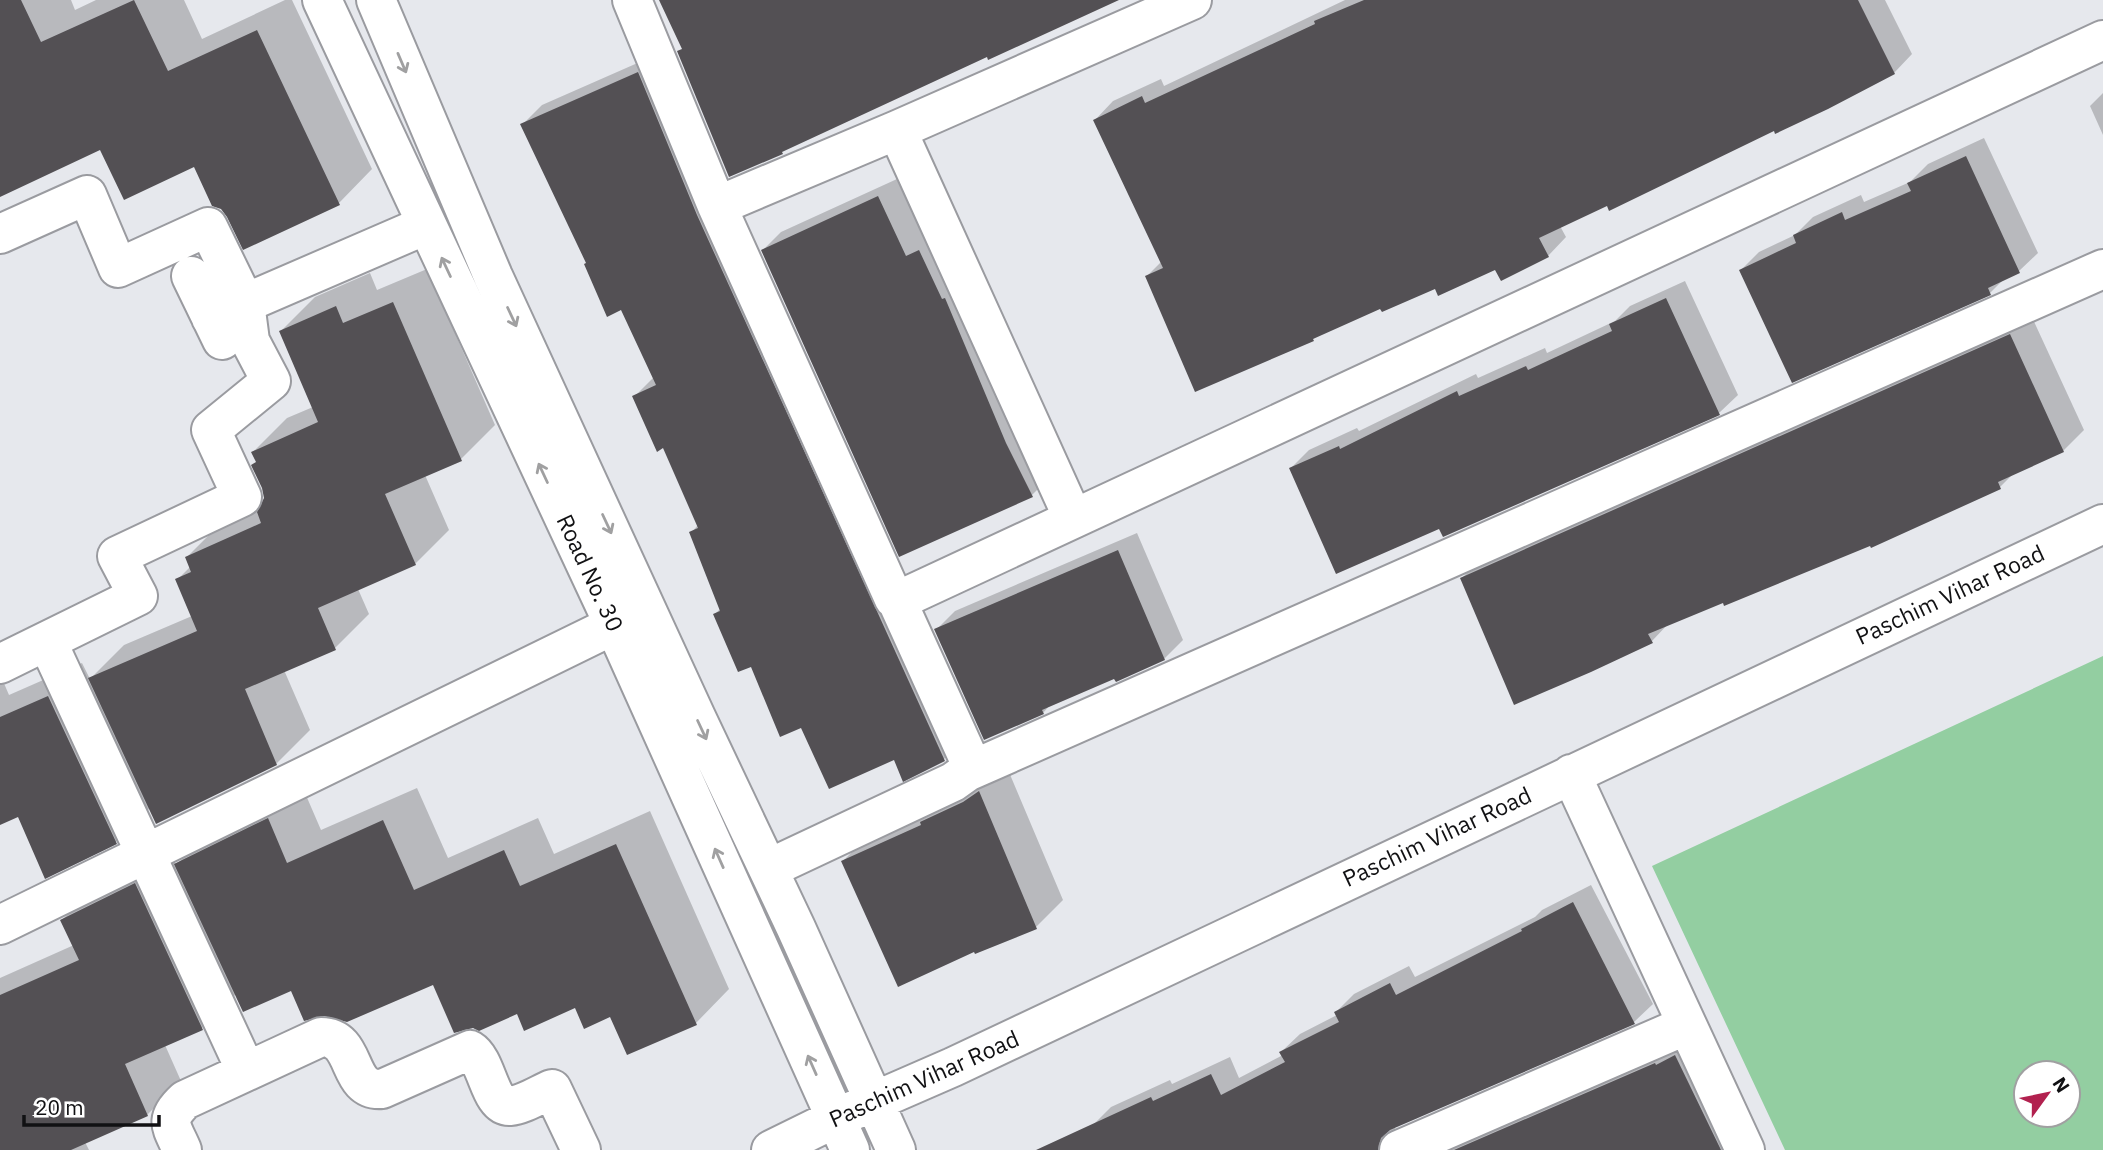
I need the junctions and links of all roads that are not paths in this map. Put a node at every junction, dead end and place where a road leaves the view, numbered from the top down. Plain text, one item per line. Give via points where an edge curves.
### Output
1 (322, 0) edge
2 (376, 0) edge
3 (632, 0) edge
4 (1192, 0) edge
5 (2103, 40) edge
6 (897, 130) junction
7 (717, 205) junction
8 (426, 225) junction
9 (0, 234) edge
10 (2103, 269) edge
11 (191, 276) dead end
12 (246, 303) junction
13 (211, 318) junction
14 (240, 379) dead end
15 (1073, 517) junction
16 (2103, 524) edge
17 (897, 601) junction
18 (614, 625) junction
19 (47, 641) junction
20 (0, 664) edge
21 (967, 772) junction
22 (1571, 774) junction
23 (146, 853) junction
24 (768, 869) junction
25 (0, 925) edge
26 (1687, 1025) junction
27 (246, 1071) junction
28 (874, 1101) junction
29 (843, 1134) edge
30 (183, 1150) edge
31 (581, 1150) edge
32 (771, 1150) edge
33 (896, 1150) edge
34 (1399, 1150) edge
35 (1745, 1150) edge

1 - 8 street, Road No. 30
2 -> 24 street, Road No. 30 via 493,276
3 - 7 street
4 - 6 street
5 - 15 street
6 - 7 street
6 - 15 street
7 - 17 street
8 - 12 street
18 -> 8 street, Road No. 30
9 - 12 street via 87,195 118,268 208,227
10 - 21 street
11 - 13 street
12 - 13 street
12 - 19 street via 250,341 271,381 211,430 242,497 117,556 138,596
13 - 14 street
15 - 17 street
16 - 22 street, Paschim Vihar Road
17 - 21 street via 967,753
18 - 23 street
29 -> 18 street, Road No. 30
19 - 20 street
19 - 23 street
21 - 24 street
22 - 26 street
22 - 28 street, Paschim Vihar Road
23 - 25 street
23 - 27 street
24 - 28 street, Road No. 30
26 - 34 street
26 - 35 street
27 - 30 street via 185,1100 172,1113 171,1125
27 - 31 street via 328,1037 343,1046 363,1084 374,1090 470,1050 477,1054 501,1104 511,1106 552,1089
28 - 29 street, Paschim Vihar Road
28 - 33 street, Road No. 30
29 - 32 street, Paschim Vihar Road

